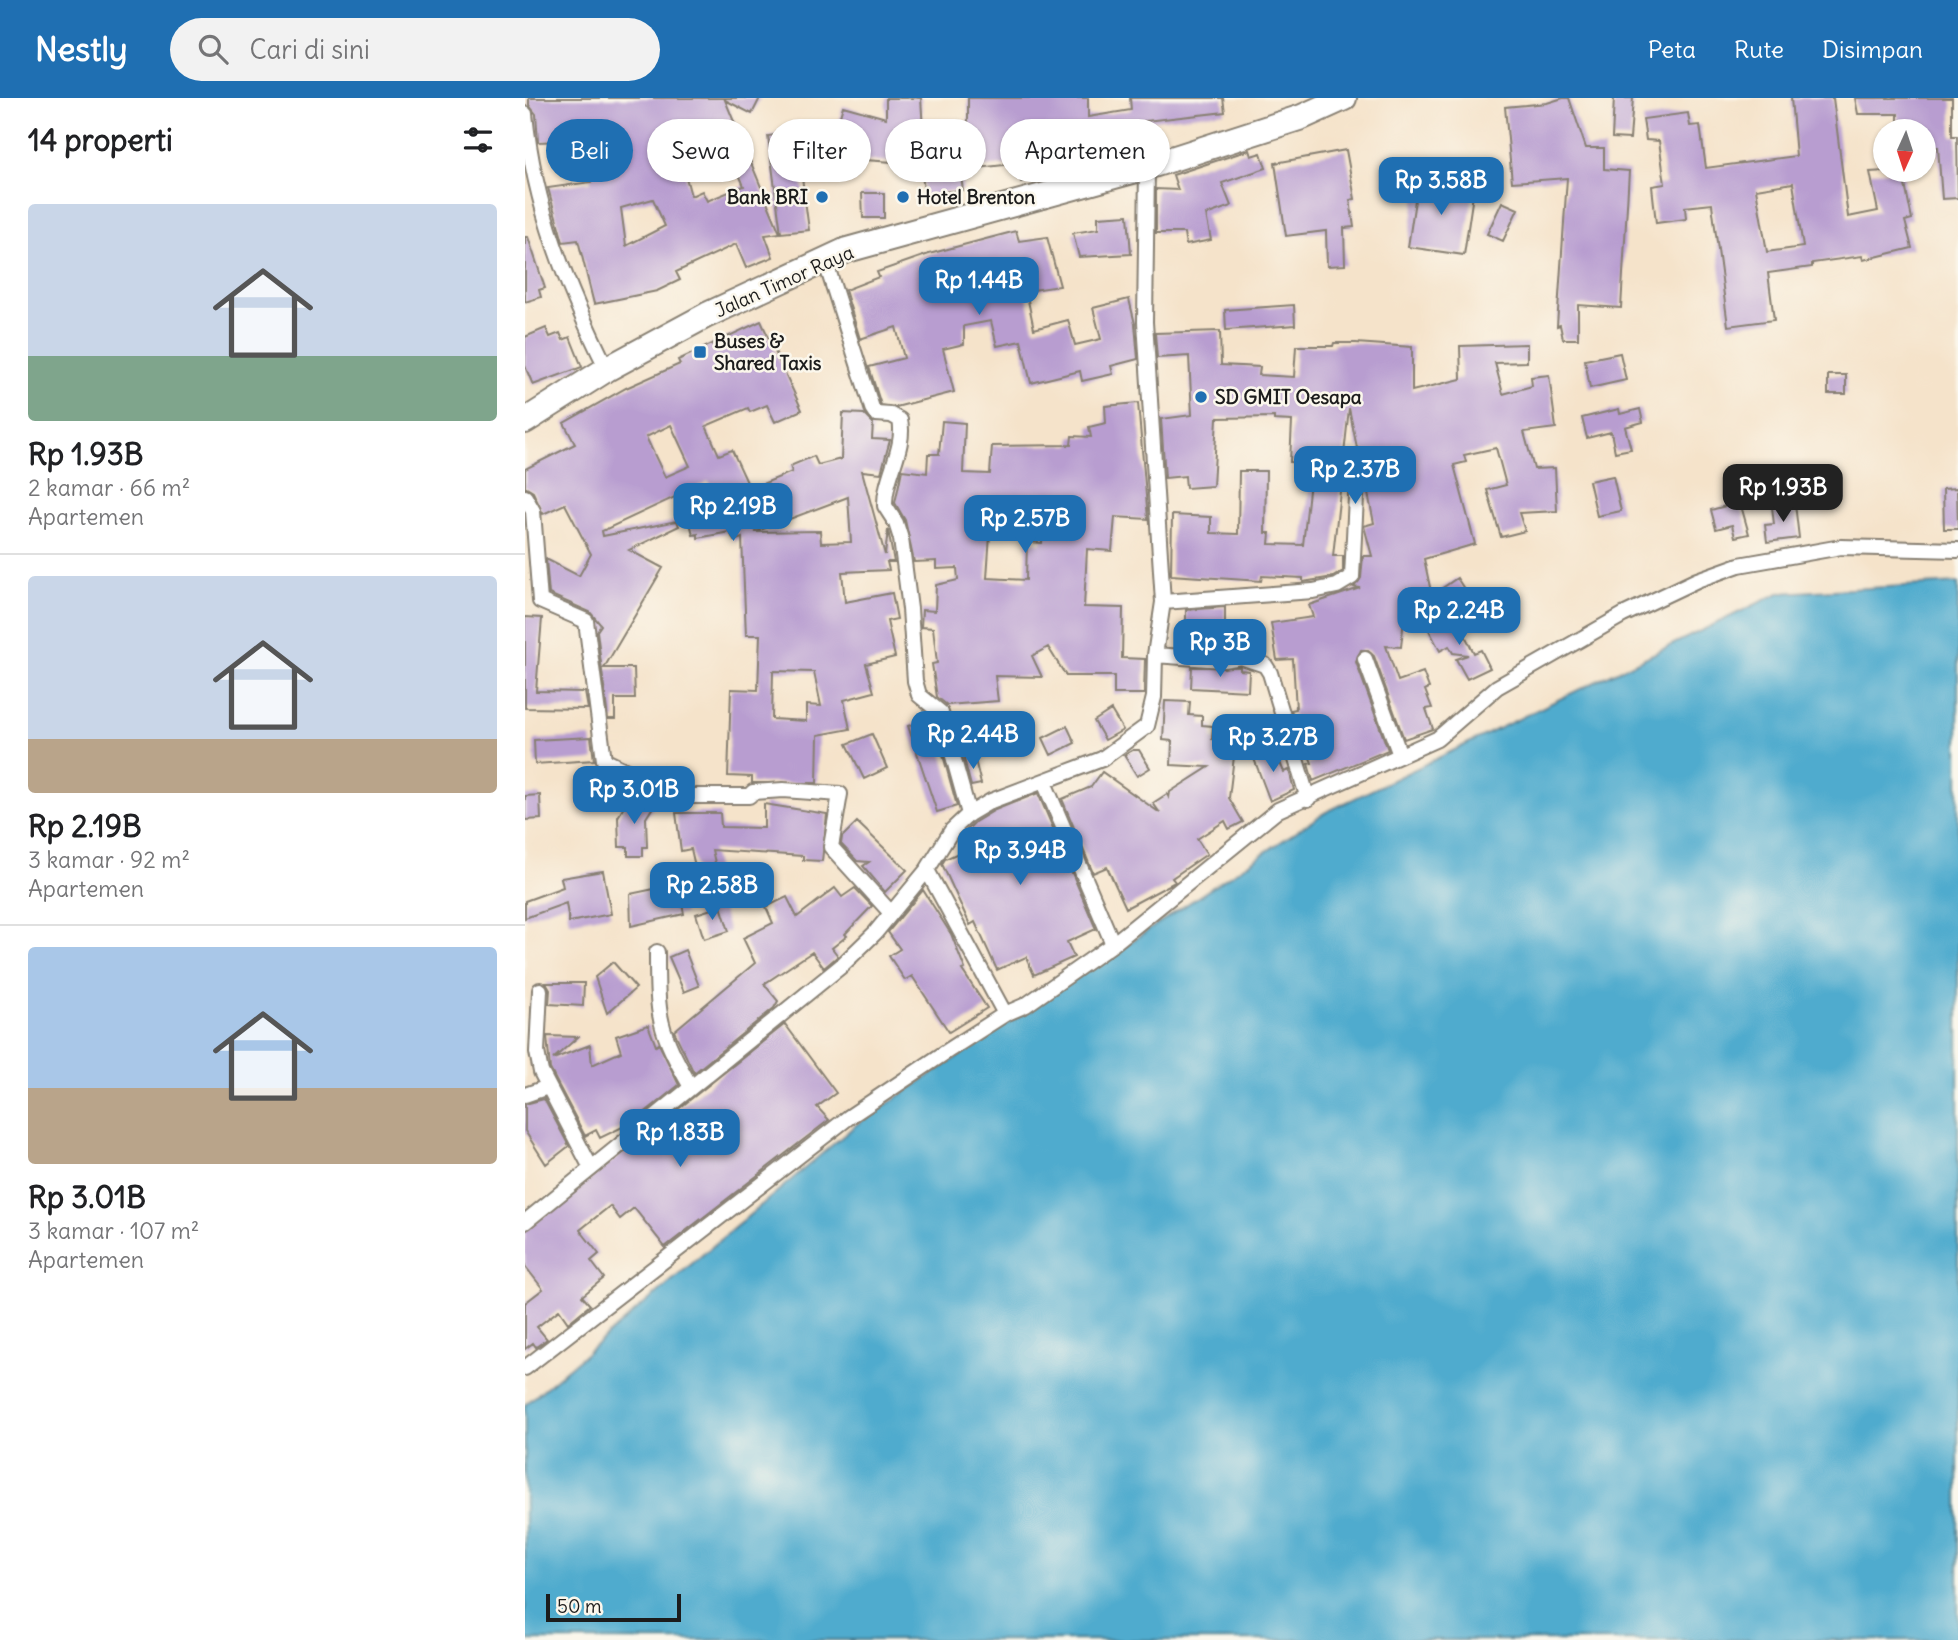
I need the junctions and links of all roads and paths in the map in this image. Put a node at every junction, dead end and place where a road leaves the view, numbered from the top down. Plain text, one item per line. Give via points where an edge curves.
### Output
1 (1344, 98) edge
2 (1301, 107) edge
3 (525, 114) edge
4 (1170, 158) edge
5 (1093, 182) edge
6 (1147, 182) edge
7 (825, 260) junction
8 (607, 369) junction
9 (525, 421) edge
10 (1358, 457) dead end
11 (525, 497) edge
12 (1958, 550) edge
13 (1163, 602) junction
14 (1155, 655) junction
15 (1365, 659) dead end
16 (1400, 755) junction
17 (1044, 782) junction
18 (1308, 799) junction
19 (969, 814) junction
20 (927, 870) junction
21 (891, 913) junction
22 (1113, 944) junction
23 (657, 952) dead end
24 (540, 990) dead end
25 (1005, 1014) junction
26 (548, 1087) junction
27 (691, 1087) junction
28 (525, 1095) edge
29 (590, 1166) junction
30 (525, 1222) edge
31 (525, 1368) edge

1 - 2 highway, Jalan Timor Raya
2 - 4 highway, Jalan Timor Raya
3 - 8 street via 546,228
5 - 7 highway, Jalan Timor Raya
6 - 13 street via 1145,322
7 - 8 highway, Jalan Timor Raya via 707,315
7 - 19 street via 872,408 876,414 900,420 901,436 885,506 901,540 915,681 919,695 941,713
8 - 9 highway, Jalan Timor Raya
10 - 13 street via 1352,577 1313,591
11 - 21 street via 533,511 540,601 586,621 604,760 678,796 749,796 783,790 840,794 831,848
12 - 16 street via 1841,547 1739,565 1708,576 1623,615 1537,664 1475,703 1437,739
13 - 14 street
14 - 17 street via 1154,697 1147,726 1115,752
14 - 18 street via 1241,657 1265,665
15 - 16 street
16 - 18 street
17 - 19 street
17 - 22 street
18 - 22 street via 1261,822 1228,854
19 - 20 street via 952,830
20 - 21 street
20 - 25 street
21 - 27 street via 841,967
22 - 25 street via 1026,1005
23 - 27 street via 661,1031
24 - 26 street via 537,1052
25 - 31 street via 849,1117
26 - 28 street
26 - 29 street
27 - 29 street
29 - 30 street

